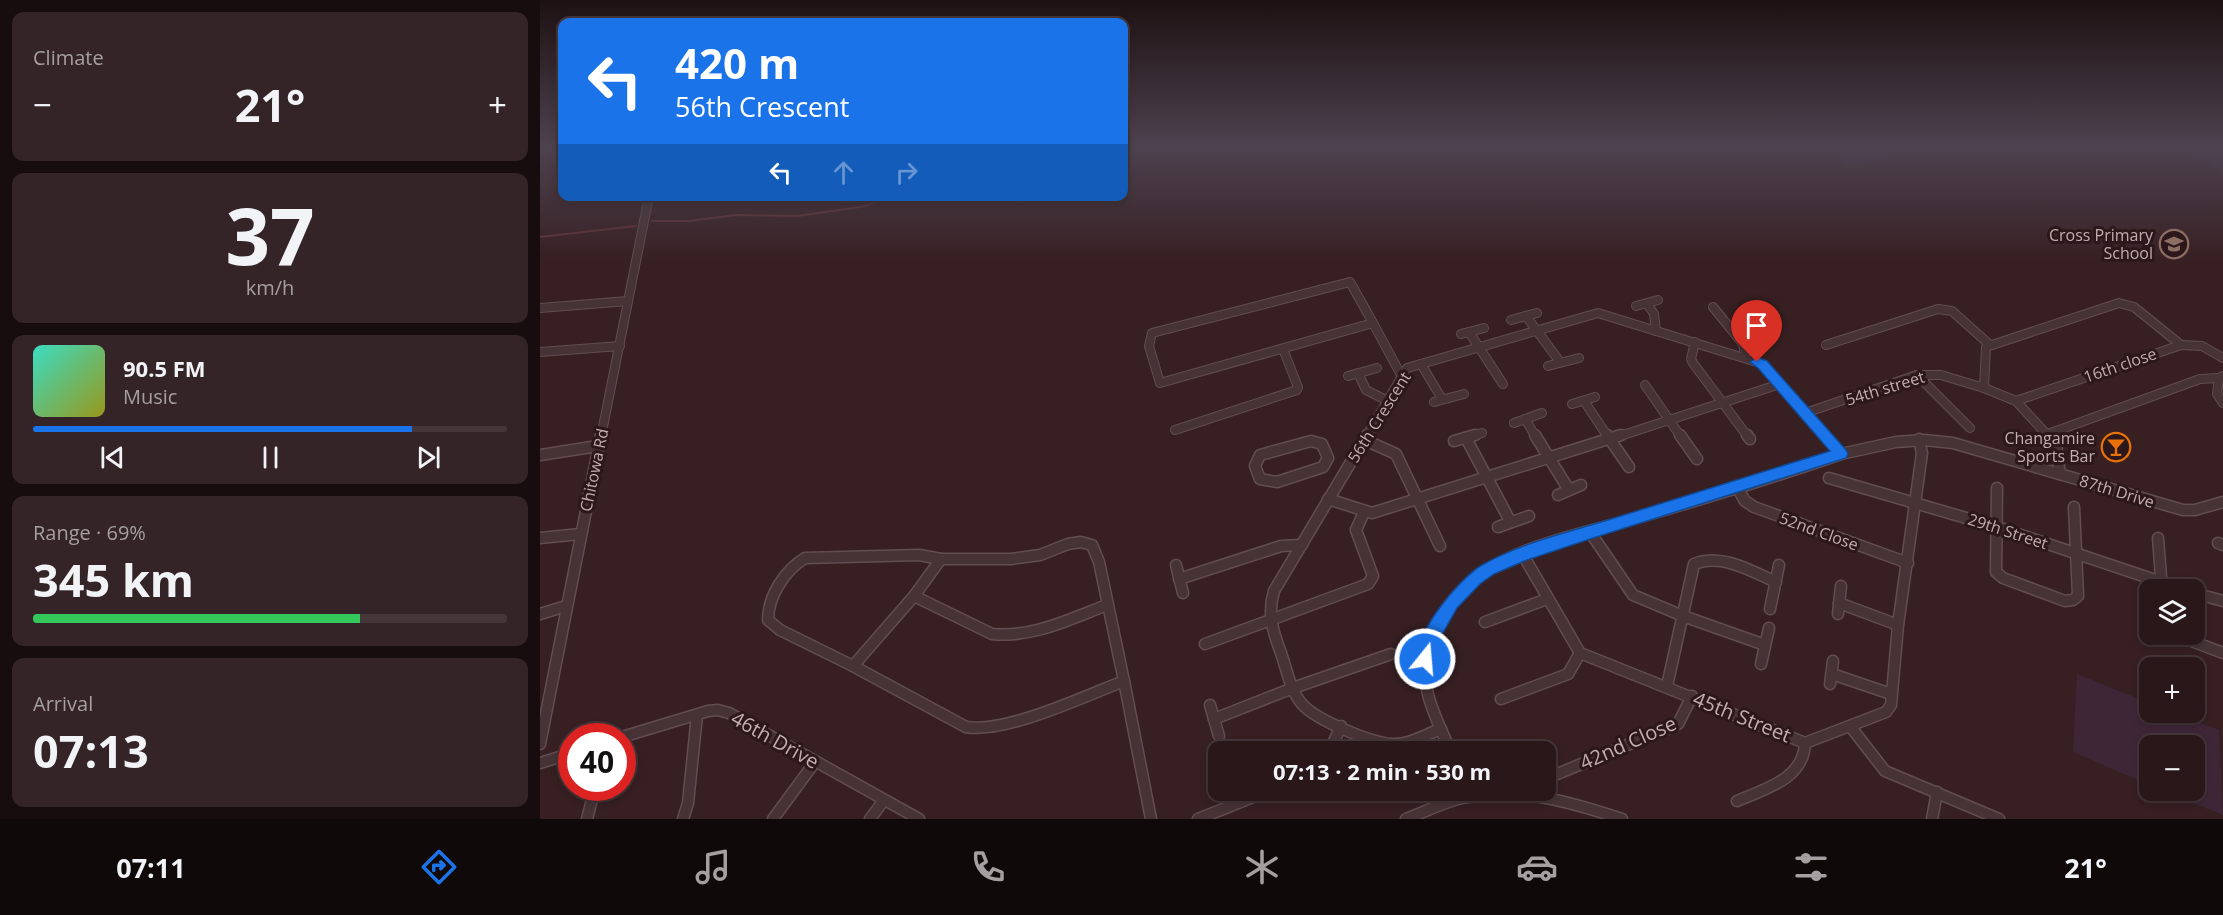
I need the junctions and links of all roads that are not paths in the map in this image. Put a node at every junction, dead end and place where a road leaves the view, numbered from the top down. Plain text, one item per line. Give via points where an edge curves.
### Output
1 (648, 201) edge
2 (1658, 300) dead end
3 (628, 301) junction
4 (1648, 305) junction
5 (1636, 306) dead end
6 (1713, 307) dead end
7 (540, 308) edge
8 (1537, 313) dead end
9 (1526, 316) junction
10 (1510, 321) dead end
11 (1373, 323) junction
12 (1484, 328) dead end
13 (1536, 331) junction
14 (1656, 331) junction
15 (1695, 342) junction
16 (1827, 345) dead end
17 (1990, 345) junction
18 (2181, 345) junction
19 (620, 346) junction
20 (1479, 348) junction
21 (1283, 349) junction
22 (540, 352) edge
23 (1745, 356) junction
24 (1580, 358) dead end
25 (2223, 358) edge
26 (1560, 363) junction
27 (1421, 364) junction
28 (1548, 366) dead end
29 (1377, 368) dead end
30 (1401, 375) junction
31 (1917, 375) junction
32 (2221, 377) edge
33 (1503, 384) dead end
34 (1780, 384) junction
35 (1645, 385) dead end
36 (1984, 388) junction
37 (1464, 394) dead end
38 (1595, 397) dead end
39 (1386, 400) junction
40 (1584, 401) junction
41 (2016, 401) junction
42 (1722, 402) junction
43 (2223, 403) edge
44 (1572, 404) dead end
45 (1542, 413) dead end
46 (1805, 413) junction
47 (1525, 419) junction
48 (1669, 419) junction
49 (1514, 423) dead end
50 (1970, 428) dead end
51 (1175, 430) dead end
52 (1482, 433) dead end
53 (2048, 434) junction
54 (1466, 438) junction
55 (1610, 438) junction
56 (1750, 439) dead end
57 (1919, 439) junction
58 (1365, 440) junction
59 (1454, 441) dead end
60 (598, 446) junction
61 (540, 454) edge
62 (1841, 454) junction
63 (1549, 459) junction
64 (1697, 459) dead end
65 (1326, 465) junction
66 (1629, 467) dead end
67 (1344, 473) junction
68 (2060, 474) junction
69 (1488, 478) junction
70 (1829, 478) dead end
71 (1581, 485) dead end
72 (1737, 487) junction
73 (1997, 488) dead end
74 (1569, 490) junction
75 (1558, 495) dead end
76 (1417, 498) junction
77 (1328, 499) junction
78 (2223, 502) edge
79 (1915, 503) junction
80 (2074, 507) dead end
81 (1364, 512) junction
82 (1529, 516) dead end
83 (1510, 521) junction
84 (1498, 527) dead end
85 (1997, 527) junction
86 (1590, 532) junction
87 (580, 534) junction
88 (540, 538) edge
89 (2158, 538) dead end
90 (1302, 545) junction
91 (1440, 546) dead end
92 (2076, 553) junction
93 (1523, 555) junction
94 (941, 559) junction
95 (1908, 563) junction
96 (1176, 565) dead end
97 (1779, 566) dead end
98 (1179, 579) junction
99 (2144, 579) edge
100 (2161, 579) edge
101 (1776, 582) junction
102 (1841, 586) dead end
103 (1183, 593) dead end
104 (2205, 595) edge
105 (914, 596) junction
106 (1547, 599) junction
107 (2223, 601) edge
108 (1107, 605) junction
109 (566, 606) junction
110 (1770, 609) dead end
111 (540, 614) edge
112 (1683, 616) junction
113 (1270, 621) junction
114 (1485, 622) dead end
115 (1898, 625) junction
116 (1769, 628) dead end
117 (1205, 644) dead end
118 (1765, 645) junction
119 (2202, 645) edge
120 (1580, 653) junction
121 (2223, 653) edge
122 (1391, 654) dead end
123 (1833, 661) dead end
124 (1761, 664) dead end
125 (853, 666) junction
126 (1124, 681) junction
127 (1667, 686) junction
128 (546, 687) edge
129 (1293, 688) junction
130 (1891, 694) junction
131 (1692, 696) junction
132 (1501, 699) dead end
133 (1210, 705) dead end
134 (697, 715) junction
135 (1214, 719) junction
136 (1341, 726) junction
137 (1850, 726) junction
138 (1441, 729) junction
139 (636, 733) edge
140 (1219, 736) dead end
141 (1334, 741) edge
142 (1446, 741) edge
143 (1805, 743) junction
144 (540, 744) edge
145 (558, 757) edge
146 (815, 762) junction
147 (540, 763) edge
148 (1556, 775) edge
149 (1937, 792) junction
150 (884, 800) junction
151 (1556, 800) edge
152 (592, 801) edge
153 (1243, 801) edge
154 (1450, 801) edge
155 (1737, 801) dead end
156 (587, 819) edge
157 (683, 819) edge
158 (773, 819) edge
159 (870, 819) edge
160 (919, 819) edge
161 (1151, 819) edge
162 (1198, 819) edge
163 (1406, 819) edge
164 (1622, 819) edge
165 (1932, 819) edge
166 (1999, 819) edge

1 - 3 street, Chitowa Rd
2 - 4 street
3 - 7 street
3 - 19 street, Chitowa Rd
4 - 5 street
4 - 14 street via 1654,314
6 - 23 street via 1743,344
8 - 9 street
9 - 10 street
9 - 13 street
11 - 21 street
11 - 21 street via 1350,282 1152,333 1149,346 1160,383
11 - 30 street
12 - 20 street via 1465,333
13 - 14 street, 56th Crescent via 1598,314
13 - 20 street, 56th Crescent
13 - 26 street
14 - 15 street, 56th Crescent
15 - 23 street, 56th Crescent
15 - 42 street via 1691,359
16 - 17 street via 1938,309 1952,311
17 - 18 street via 2119,303 2134,307
17 - 36 street via 1985,349
18 - 25 street, 16th close via 2202,346
18 - 41 street, 16th close
19 - 22 street
19 - 60 street, Chitowa Rd
20 - 27 street, 56th Crescent
20 - 33 street
21 - 51 street via 1297,390
23 - 34 street, 56th Crescent via 1762,364
24 - 26 street
26 - 28 street
27 - 30 street, 56th Crescent via 1407,368
27 - 37 street via 1438,400
29 - 39 street via 1353,374 1368,392
30 - 39 street, 56th Crescent
31 - 36 street, 54th street via 1935,374
31 - 46 street, 54th street
31 - 50 street
32 - 43 street via 2217,396
32 - 53 street via 2199,379
34 - 42 street
34 - 46 street, 56th Crescent
35 - 48 street
36 - 41 street, 54th street
38 - 40 street
39 - 58 street, 56th Crescent
40 - 44 street
40 - 55 street
41 - 53 street, 54th street
42 - 48 street
42 - 56 street
45 - 47 street
46 - 62 street, 56th Crescent
47 - 49 street
47 - 63 street
48 - 55 street
48 - 64 street
52 - 54 street
53 - 68 street, 54th street via 2056,444
54 - 59 street
54 - 69 street
55 - 63 street
55 - 66 street
57 - 62 street, 87th Drive via 1879,443
57 - 68 street, 87th Drive via 1953,443
57 - 79 street, 45th Street via 1922,453
58 - 67 street, 56th Crescent
58 - 76 street via 1396,454
60 - 61 street
60 - 87 street, Chitowa Rd
62 - 72 street, 87th Drive
63 - 69 street
63 - 74 street
65 - 65 street via 1329,458 1322,444 1311,441 1265,452 1255,466 1260,479 1277,482
65 - 67 street
67 - 77 street, 56th Crescent
68 - 78 street, 87th Drive via 2182,510
69 - 76 street
69 - 83 street
70 - 79 street, 29th Street
71 - 74 street
72 - 86 street, 87th Drive
72 - 95 street, 52nd Close via 1754,507
73 - 85 street
74 - 75 street
76 - 81 street via 1372,513
76 - 91 street
77 - 81 street
77 - 90 street, 56th Crescent
79 - 85 street, 29th Street
79 - 95 street, 45th Street
80 - 92 street
81 - 113 street via 1356,530 1373,576 1368,584
82 - 83 street
83 - 84 street
85 - 92 street, 29th Street
85 - 92 street via 1999,575 2065,601 2078,596
86 - 93 street, 87th Drive
86 - 112 street via 1633,595
87 - 88 street
87 - 109 street, Chitowa Rd
89 - 100 street
90 - 98 street via 1281,546
90 - 113 street, 56th Crescent via 1274,591
92 - 99 street, 29th Street
93 - 106 street
93 - 138 street, 87th Drive via 1474,579 1436,626 1428,648 1425,676
94 - 105 street
94 - 108 street via 1011,559 1040,555 1068,544 1092,544
94 - 125 street via 813,556 790,566 770,606 768,620 780,630
95 - 115 street, 45th Street
96 - 98 street
97 - 101 street
98 - 103 street
101 - 110 street
101 - 112 street via 1713,558 1700,560 1694,564
102 - 115 street via 1839,609
104 - 107 street
105 - 108 street via 1000,636 1018,636
105 - 125 street
106 - 114 street
106 - 120 street
108 - 126 street
109 - 111 street
109 - 128 street, Chitowa Rd
112 - 118 street
112 - 127 street
113 - 117 street
113 - 129 street, 56th Crescent
115 - 130 street, 45th Street
116 - 118 street
118 - 124 street
119 - 121 street
120 - 127 street, 45th Street
120 - 132 street via 1568,674
122 - 129 street
123 - 130 street via 1831,679
125 - 126 street via 966,727 977,729 1006,725
126 - 161 street
127 - 131 street, 45th Street
128 - 144 street, Chitowa Rd
129 - 135 street
129 - 136 street, 56th Crescent via 1305,707
130 - 137 street, 45th Street via 1886,712
131 - 143 street, 45th Street
131 - 148 street, 42nd Close via 1678,724
133 - 135 street
134 - 139 street, 46th Drive
134 - 146 street, 46th Drive via 718,710 729,713
134 - 157 street
135 - 140 street
136 - 138 street, 56th Crescent via 1394,744
136 - 141 street
137 - 143 street, 45th Street
137 - 149 street via 1885,771
138 - 142 street, 87th Drive
143 - 155 street via 1804,761 1796,772
145 - 147 street
146 - 150 street, 46th Drive
146 - 158 street
149 - 165 street
149 - 166 street
150 - 159 street
150 - 160 street, 46th Drive
151 - 164 street
152 - 156 street
153 - 162 street
154 - 163 street

